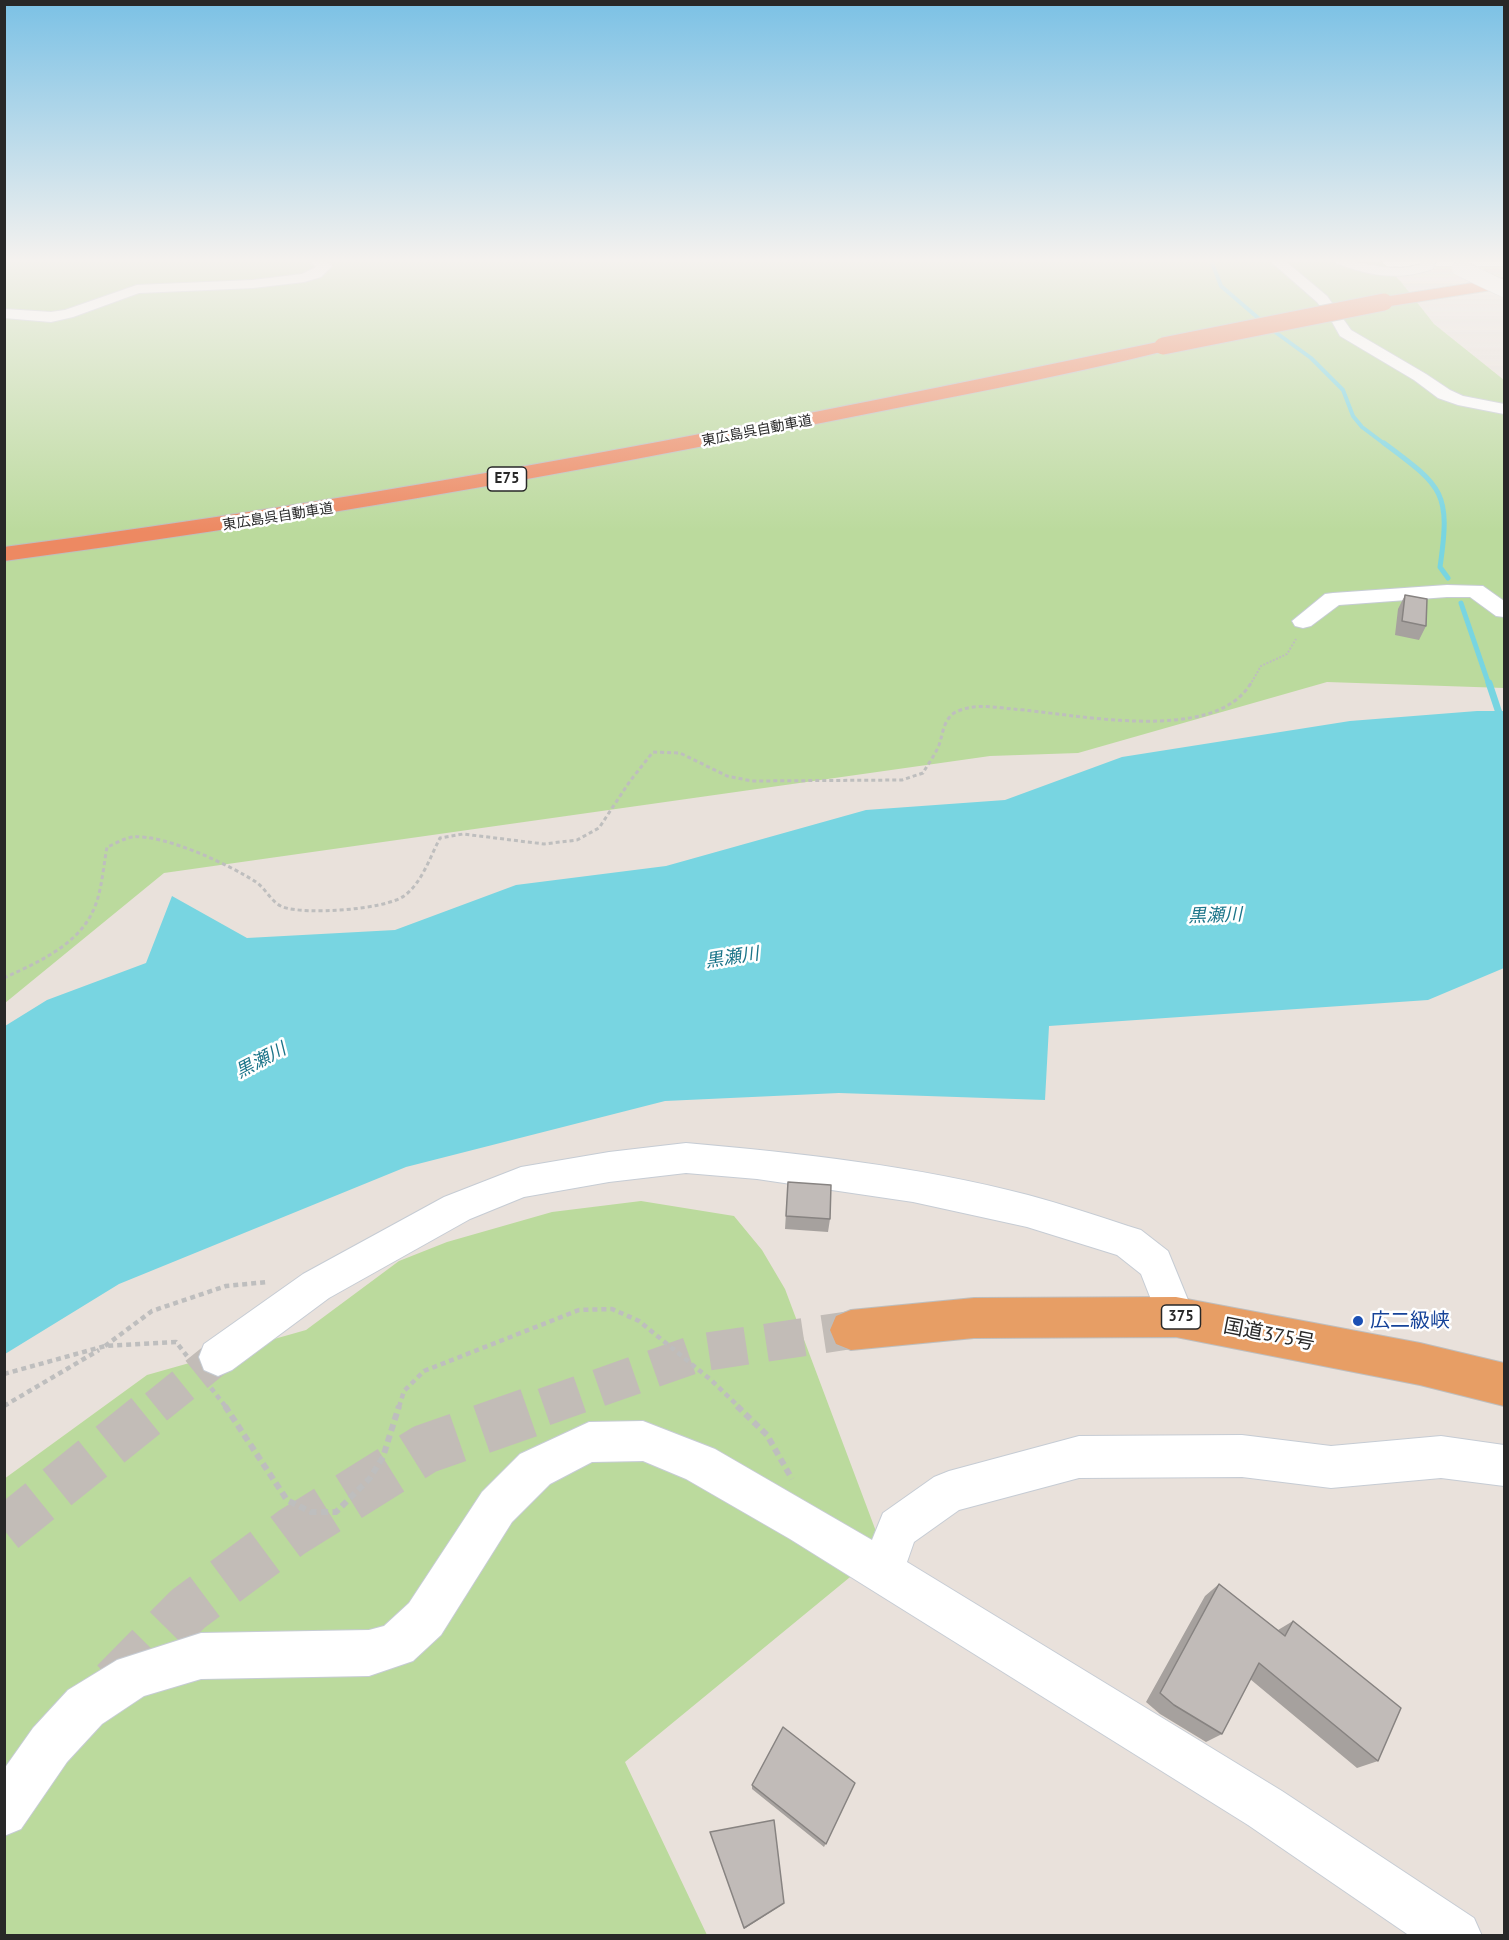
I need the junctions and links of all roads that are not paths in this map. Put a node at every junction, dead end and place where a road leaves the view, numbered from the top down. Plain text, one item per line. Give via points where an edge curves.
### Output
1 (1149, 351) edge
2 (1375, 351) edge
3 (1504, 409) edge
4 (4, 555) edge
5 (1504, 611) edge
6 (1304, 621) road end
7 (1176, 1317) junction
8 (851, 1330) tunnel mouth
9 (206, 1368) tunnel mouth
10 (1504, 1385) edge
11 (1504, 1465) edge
12 (882, 1571) junction
13 (4, 1812) edge
14 (1456, 1935) edge

1 - 4 highway, 東広島呉自動車道 / E75, bridge via 688,445 364,504
2 - 3 street via 1444,394
5 - 6 street via 1475,591 1463,590 1333,599
7 - 8 highway, 国道375号 / 375 via 974,1318
7 - 9 street via 1155,1263 1128,1242 1027,1211 913,1187 757,1164 686,1158 521,1182 457,1208 316,1286
7 - 10 highway, 国道375号 / 375 via 1420,1364
11 - 12 street via 1441,1457 1331,1467 1242,1456 1079,1457 949,1492 898,1528
12 - 13 street via 700,1464 643,1441 589,1442 535,1468 497,1508 425,1619 397,1645 369,1653 201,1656 133,1676 85,1707 50,1744
12 - 14 street via 1265,1808

